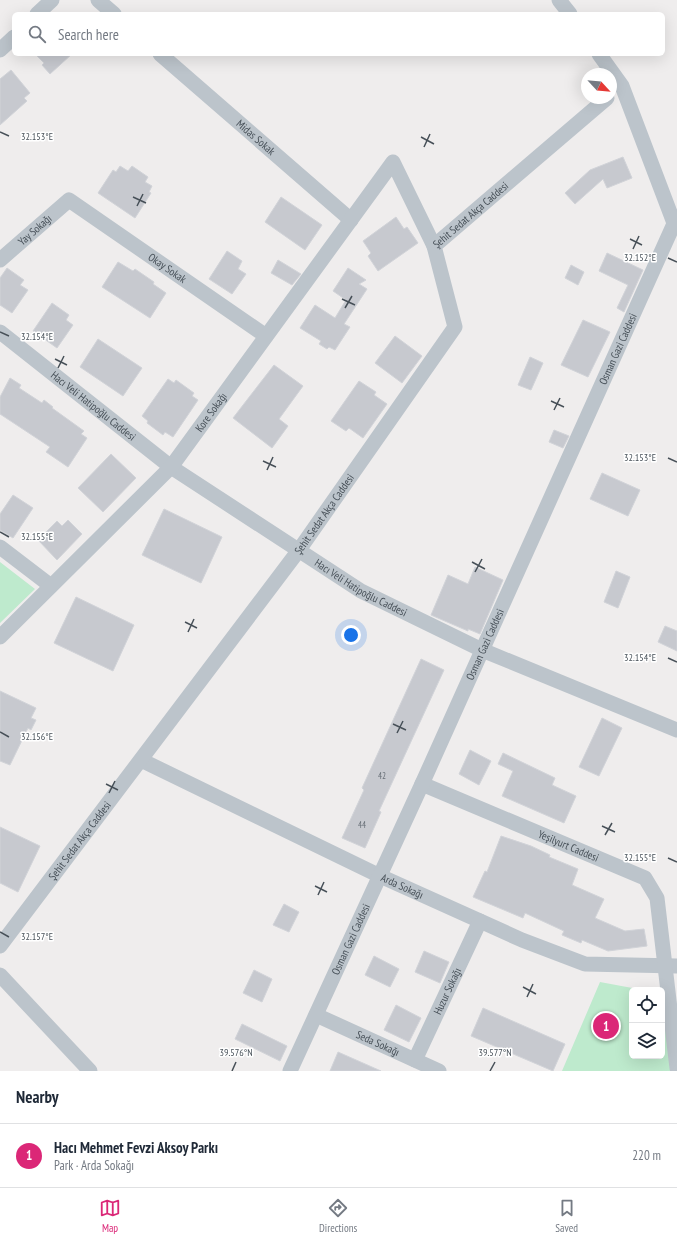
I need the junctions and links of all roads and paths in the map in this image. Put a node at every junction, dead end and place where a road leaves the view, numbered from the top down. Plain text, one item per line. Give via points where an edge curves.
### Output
1 (52, 0) edge
2 (98, 0) edge
3 (560, 0) edge
4 (39, 12) edge
5 (112, 12) edge
6 (569, 12) edge
7 (12, 39) edge
8 (0, 50) edge
9 (162, 56) edge
10 (600, 56) edge
11 (606, 68) edge
12 (617, 92) edge
13 (600, 104) edge
14 (69, 200) joint
15 (351, 220) junction
16 (676, 221) edge
17 (434, 246) junction
18 (0, 260) edge
19 (0, 332) edge
20 (266, 336) junction
21 (171, 467) junction
22 (0, 547) edge
23 (299, 550) junction
24 (51, 586) junction
25 (0, 637) edge
26 (482, 650) junction
27 (677, 730) edge
28 (141, 760) junction
29 (422, 784) junction
30 (380, 876) junction
31 (480, 921) junction
32 (670, 942) edge
33 (0, 946) edge
34 (672, 967) edge
35 (0, 975) edge
36 (316, 1016) junction
37 (415, 1060) junction
38 (677, 1068) edge
39 (90, 1071) edge
40 (290, 1071) edge
41 (439, 1071) edge

1 - 4 street
2 - 5 street
3 - 6 street
7 - 8 street
9 - 15 street, Midas Sokak
10 - 11 street
12 - 16 street
13 - 17 street, Şehit Sedat Akça Caddesi
14 - 18 street, Yay Sokağı
14 - 20 street, Okay Sokak
15 - 17 street, Kore Sokağı via 393,162
15 - 20 street, Kore Sokağı
16 - 26 street, Osman Gazi Caddesi
17 - 23 street, Şehit Sedat Akça Caddesi via 455,327
19 - 21 street, Hacı Veli Hatipoğlu Caddesi
20 - 21 street, Kore Sokağı
21 - 23 street, Hacı Veli Hatipoğlu Caddesi
21 - 24 street, Kore Sokağı
22 - 24 street
23 - 26 street, Hacı Veli Hatipoğlu Caddesi via 361,590
23 - 28 street, Şehit Sedat Akça Caddesi
24 - 25 street, Kore Sokağı
26 - 27 street, Hacı Veli Hatipoğlu Caddesi
26 - 29 street, Osman Gazi Caddesi
28 - 30 street, Arda Sokağı
28 - 33 street, Şehit Sedat Akça Caddesi
29 - 30 street, Osman Gazi Caddesi
29 - 32 street, Yeşilyurt Caddesi via 645,878 657,898
30 - 31 street, Arda Sokağı
30 - 36 street, Osman Gazi Caddesi
31 - 34 street, Arda Sokağı via 585,964
31 - 37 street, Huzur Sokağı
32 - 34 street, Yeşilyurt Caddesi
34 - 38 street, Yeşilyurt Caddesi
35 - 39 street
36 - 37 street, Seda Sokağı
36 - 40 street, Osman Gazi Caddesi
37 - 41 street, Seda Sokağı

